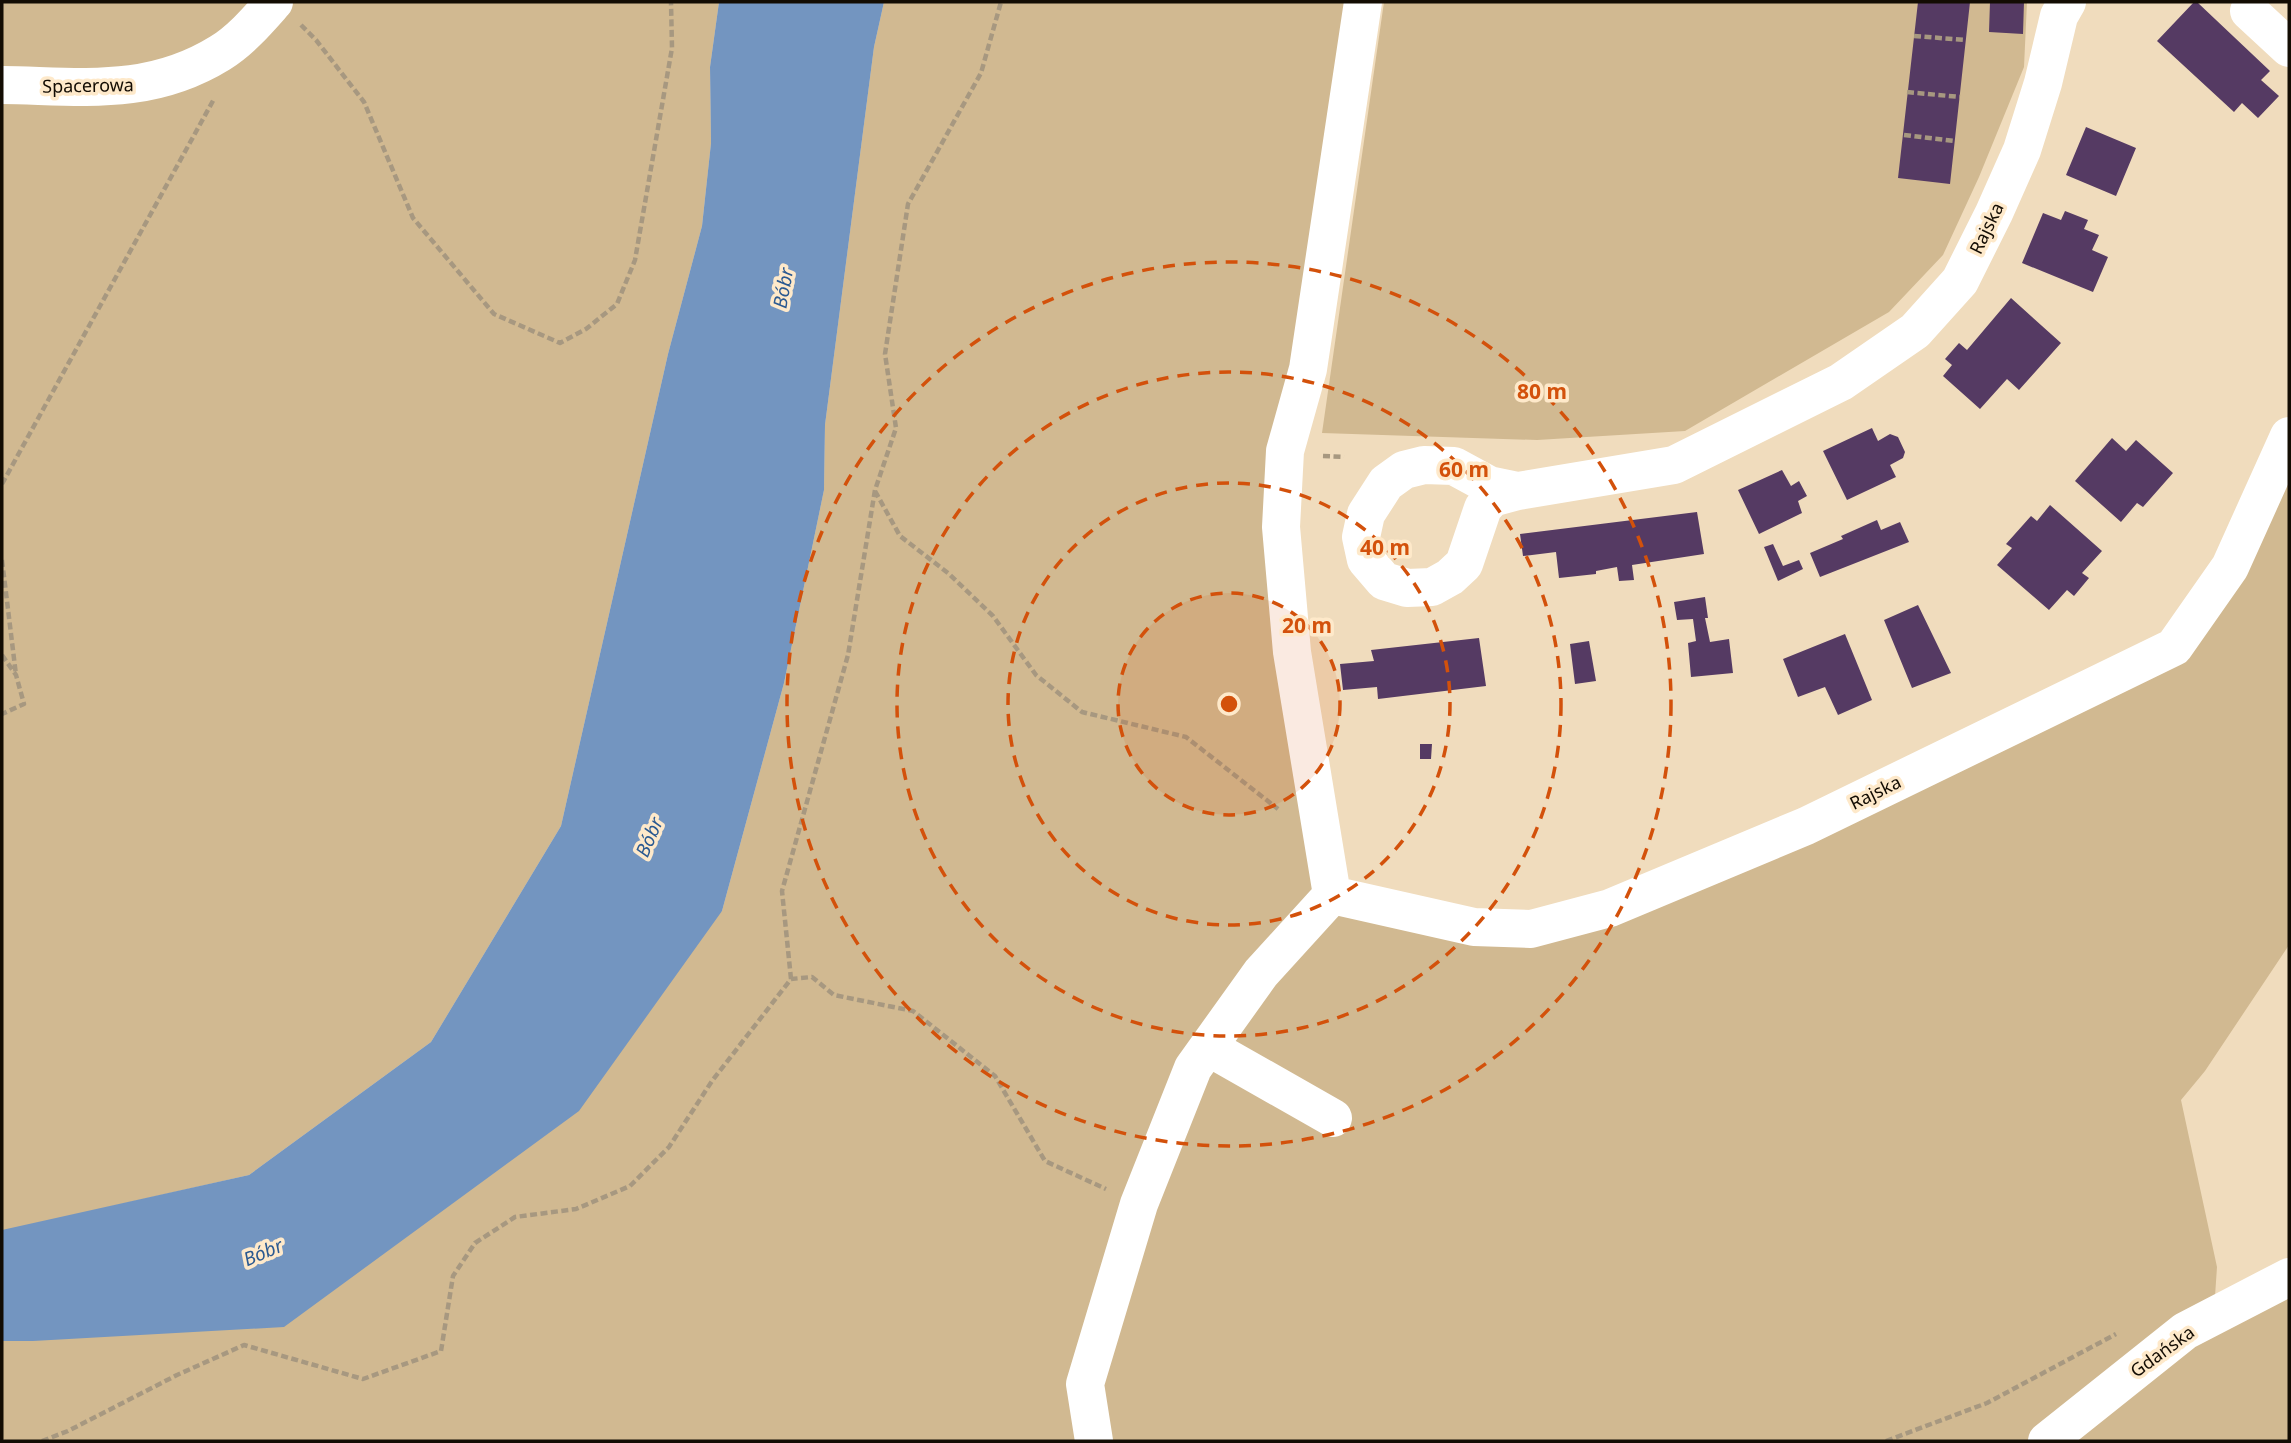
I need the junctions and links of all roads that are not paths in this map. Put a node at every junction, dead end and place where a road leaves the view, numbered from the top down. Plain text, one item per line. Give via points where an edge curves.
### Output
1 (1363, 2) edge
2 (2248, 5) edge
3 (2062, 6) edge
4 (286, 11) edge
5 (2289, 48) edge
6 (2, 85) edge
7 (2289, 436) edge
8 (1518, 491) dead end
9 (1332, 895) junction
10 (1208, 1047) junction
11 (1333, 1118) dead end
12 (2289, 1277) edge
13 (1094, 1441) edge
14 (2047, 1441) edge

1 - 9 street via 1308,369 1285,451 1281,527 1292,652
2 - 5 street
3 - 8 street, Rajska via 2022,150 1994,213 1960,281 1915,331 1841,382 1674,465
4 - 6 street, Spacerowa via 251,28 221,52 151,83 115,87
7 - 9 street, Rajska via 2230,567 2174,647 1818,820 1610,908 1531,929 1474,928
9 - 10 street via 1261,973
10 - 11 street
10 - 13 street via 1193,1068 1139,1204 1085,1384
12 - 14 street, Gdańska via 2185,1331

